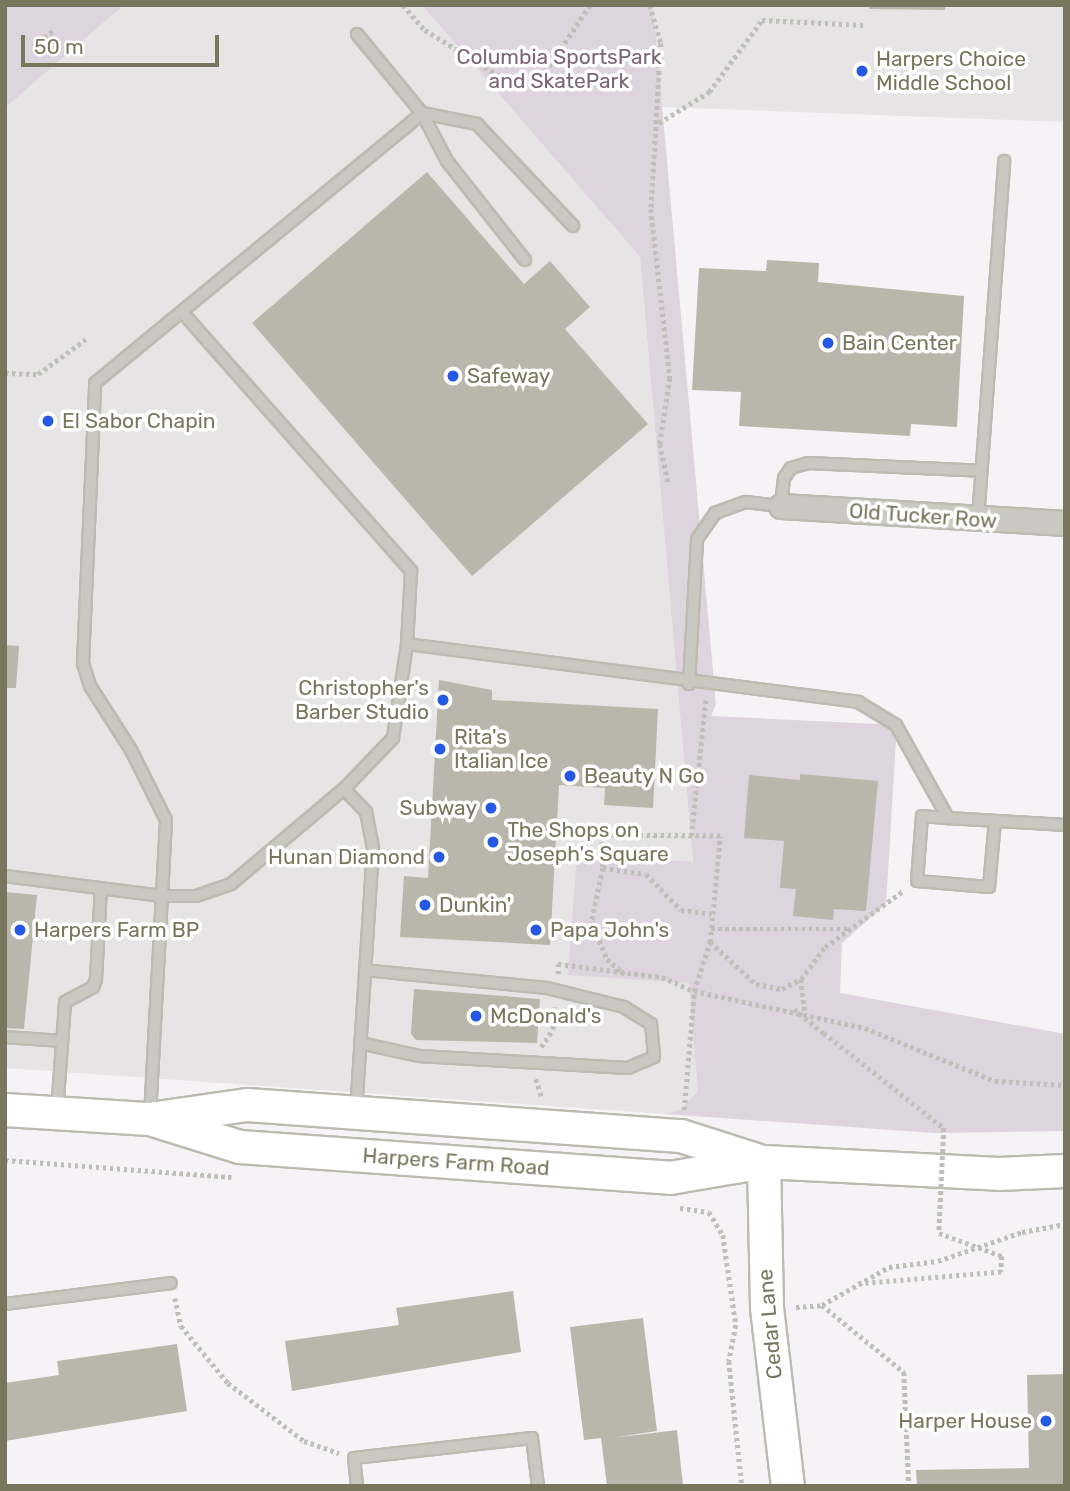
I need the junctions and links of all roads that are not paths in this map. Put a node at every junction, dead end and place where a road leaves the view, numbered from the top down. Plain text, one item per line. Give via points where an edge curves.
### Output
1 (357, 34) dead end
2 (422, 113) junction
3 (1004, 161) dead end
4 (573, 226) dead end
5 (525, 260) dead end
6 (182, 312) junction
7 (981, 471) junction
8 (781, 506) junction
9 (978, 521) junction
10 (1065, 523) edge
11 (407, 645) junction
12 (689, 684) junction
13 (344, 789) junction
14 (948, 818) junction
15 (995, 821) junction
16 (1065, 825) edge
17 (5, 876) edge
18 (102, 888) junction
19 (162, 896) junction
20 (365, 970) junction
21 (5, 1037) edge
22 (62, 1041) junction
23 (360, 1043) junction
24 (5, 1110) edge
25 (57, 1113) junction
26 (356, 1113) junction
27 (150, 1119) junction
28 (764, 1162) junction
29 (1065, 1171) edge
30 (171, 1283) road end
31 (5, 1304) edge
32 (357, 1486) edge
33 (538, 1486) edge
34 (788, 1486) edge

1 - 2 lane
2 - 4 lane via 477,124
2 - 5 lane via 447,161
2 - 6 lane
3 - 7 lane
6 - 11 lane via 411,571
6 - 19 lane via 95,383 80,640 90,686 131,750 166,820
7 - 8 lane via 808,463 791,468 784,478
7 - 9 lane
8 - 9 street, Old Tucker Row
8 - 12 lane via 728,505 705,523 697,539
9 - 10 street, Old Tucker Row
11 - 12 lane
11 - 13 lane via 393,738
12 - 14 lane via 824,695 880,711 915,751
13 - 19 lane via 231,884 195,896
13 - 20 lane via 366,813 372,834
14 - 15 lane
14 - 15 lane via 922,816 917,881 989,887
15 - 16 lane
17 - 18 lane
18 - 19 lane
18 - 22 lane via 96,979 93,987 65,1002
19 - 27 lane
20 - 23 lane
20 - 23 lane via 556,989 640,1014 650,1024 654,1057 628,1069 419,1056
21 - 22 lane
22 - 25 lane
23 - 26 lane
24 - 25 main road, Harpers Farm Road
25 - 27 main road, Harpers Farm Road
26 - 27 main road, Harpers Farm Road via 247,1105
26 - 28 main road, Harpers Farm Road via 681,1136
27 - 28 main road, Harpers Farm Road via 240,1147 670,1178
28 - 29 main road, Harpers Farm Road
28 - 34 main road, Cedar Lane via 767,1308
30 - 31 lane
32 - 33 lane via 354,1458 533,1438

